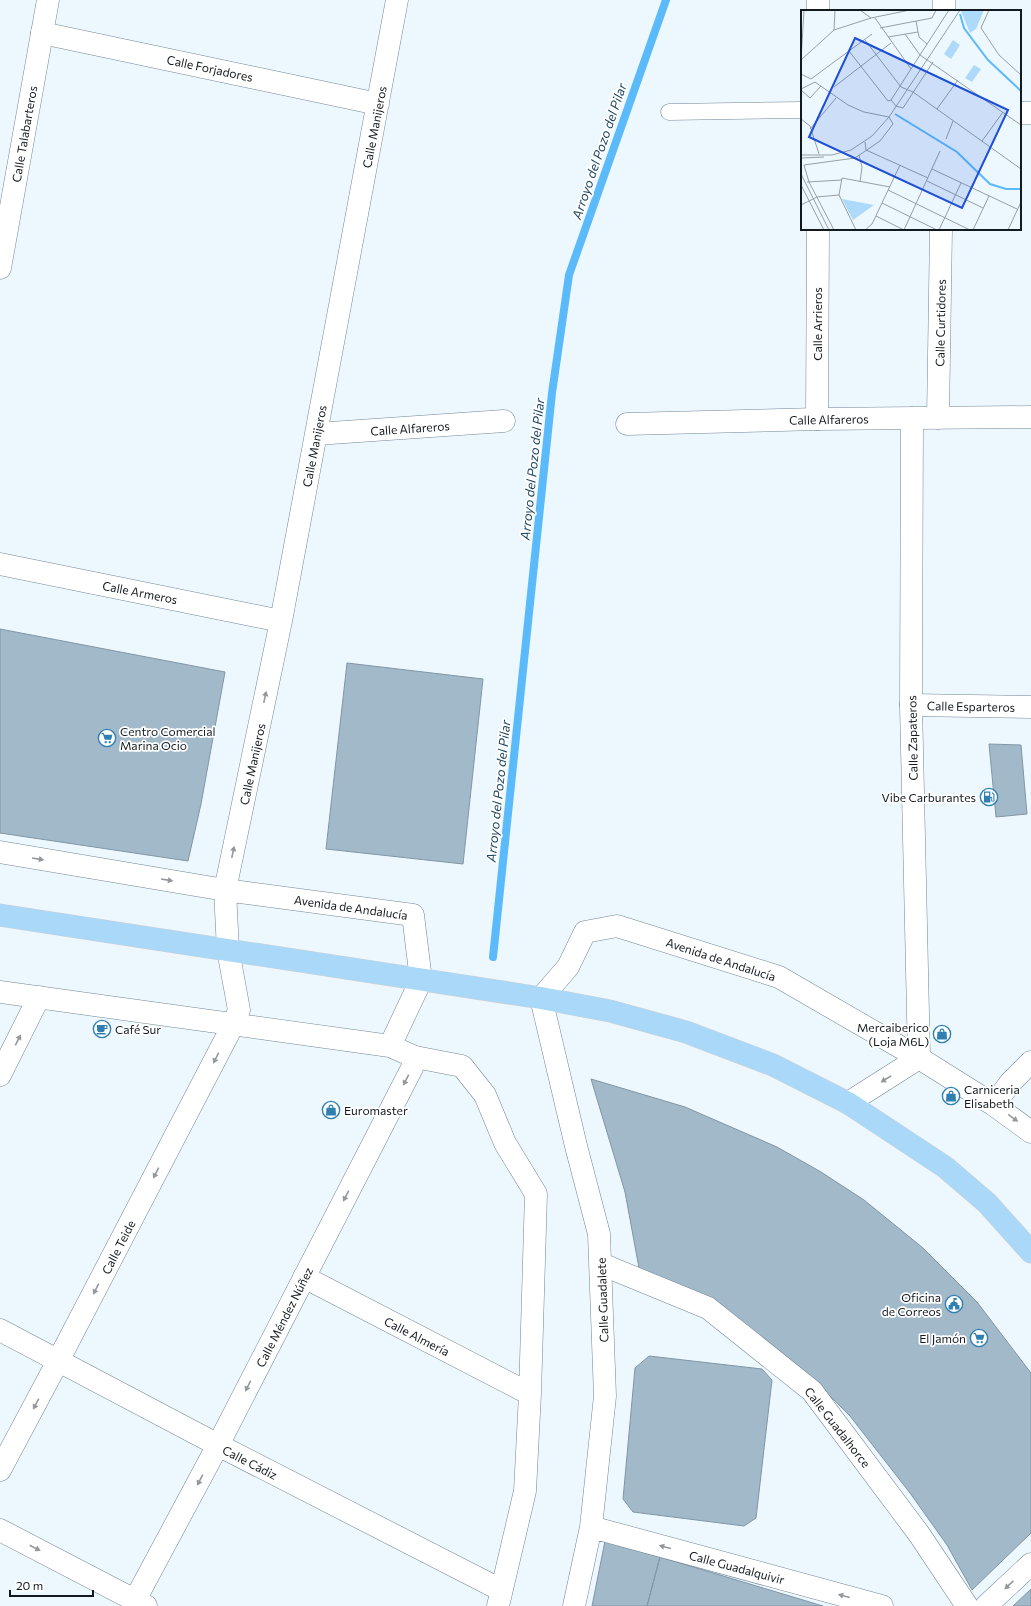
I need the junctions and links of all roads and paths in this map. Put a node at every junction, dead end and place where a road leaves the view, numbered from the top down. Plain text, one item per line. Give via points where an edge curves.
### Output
1 (48, 0) edge
2 (397, 0) edge
3 (42, 33) junction
4 (378, 104) junction
5 (801, 110) edge
6 (669, 112) dead end
7 (1021, 112) edge
8 (1031, 113) edge
9 (818, 230) edge
10 (941, 230) edge
11 (0, 268) edge
12 (1031, 417) edge
13 (912, 418) junction
14 (938, 418) junction
15 (817, 419) junction
16 (504, 421) dead end
17 (627, 424) dead end
18 (316, 434) junction
19 (0, 564) edge
20 (281, 621) junction
21 (912, 706) junction
22 (1031, 707) edge
23 (0, 852) edge
24 (226, 890) junction
25 (0, 915) edge
26 (228, 950) junction
27 (421, 980) junction
28 (0, 992) edge
29 (39, 997) junction
30 (541, 998) junction
31 (234, 1023) junction
32 (390, 1046) junction
33 (415, 1057) junction
34 (920, 1058) junction
35 (1031, 1062) edge
36 (0, 1075) edge
37 (848, 1103) junction
38 (994, 1105) junction
39 (1031, 1132) edge
40 (1031, 1252) edge
41 (601, 1264) junction
42 (304, 1277) junction
43 (0, 1330) edge
44 (58, 1361) junction
45 (530, 1394) junction
46 (218, 1445) junction
47 (0, 1470) edge
48 (592, 1527) junction
49 (0, 1530) edge
50 (1031, 1564) edge
51 (500, 1598) edge
52 (141, 1603) edge
53 (574, 1606) edge
54 (882, 1606) edge
55 (967, 1606) edge
56 (986, 1606) edge

1 - 3 street, Calle Talabarteros
2 - 4 street, Calle Manijeros
3 - 4 street, Calle Forjadores
3 - 11 street, Calle Talabarteros
4 - 18 street, Calle Manijeros
5 - 6 lane
7 - 8 street
9 - 15 street, Calle Arrieros
10 - 14 street, Calle Curtidores
12 - 14 street, Calle Alfareros
13 - 14 street, Calle Alfareros
13 - 15 street, Calle Alfareros
13 - 21 street, Calle Zapateros
15 - 17 street, Calle Alfareros
16 - 18 street, Calle Alfareros
18 - 20 street, Calle Manijeros
19 - 20 street, Calle Armeros
24 -> 20 street, Calle Manijeros
21 - 22 street, Calle Esparteros
21 - 34 street, Calle Zapateros
23 -> 24 street, Avenida de Andalucía
24 - 26 street
24 - 27 street, Avenida de Andalucía via 413,915
25 - 26 highway
26 - 27 highway
26 - 31 street via 239,1010
27 - 30 highway
27 - 32 street
28 - 29 street
29 - 31 street
36 -> 29 street
30 - 34 street, Avenida de Andalucía via 568,967 585,932 617,926 779,977
30 - 37 highway via 610,1011 686,1032 773,1065
30 - 41 street, Calle Guadalete via 600,1234
31 - 32 street
31 -> 44 street, Calle Teide
32 - 33 street
33 -> 42 street, Calle Méndez Núñez via 412,1068
33 - 45 street via 462,1066 485,1095 505,1143 536,1194
34 -> 37 street
34 - 38 street, Avenida de Andalucía
35 - 38 street via 1010,1083
37 - 40 highway via 950,1171 987,1202
38 -> 39 street, Avenida de Andalucía
41 - 48 street, Calle Guadalete via 605,1396
41 - 55 street, Calle Guadalhorce via 708,1308 812,1391 919,1534
42 - 45 street, Calle Almería
42 -> 46 street, Calle Méndez Núñez
43 - 44 street, Calle Cádiz
44 - 46 street, Calle Cádiz
44 -> 47 street, Calle Teide
45 - 51 street via 524,1491
46 - 51 street, Calle Cádiz
46 -> 52 street, Calle Méndez Núñez
48 - 53 street, Calle Guadalete
54 -> 48 street, Calle Guadalquivir
49 -> 52 street
50 -> 56 street

